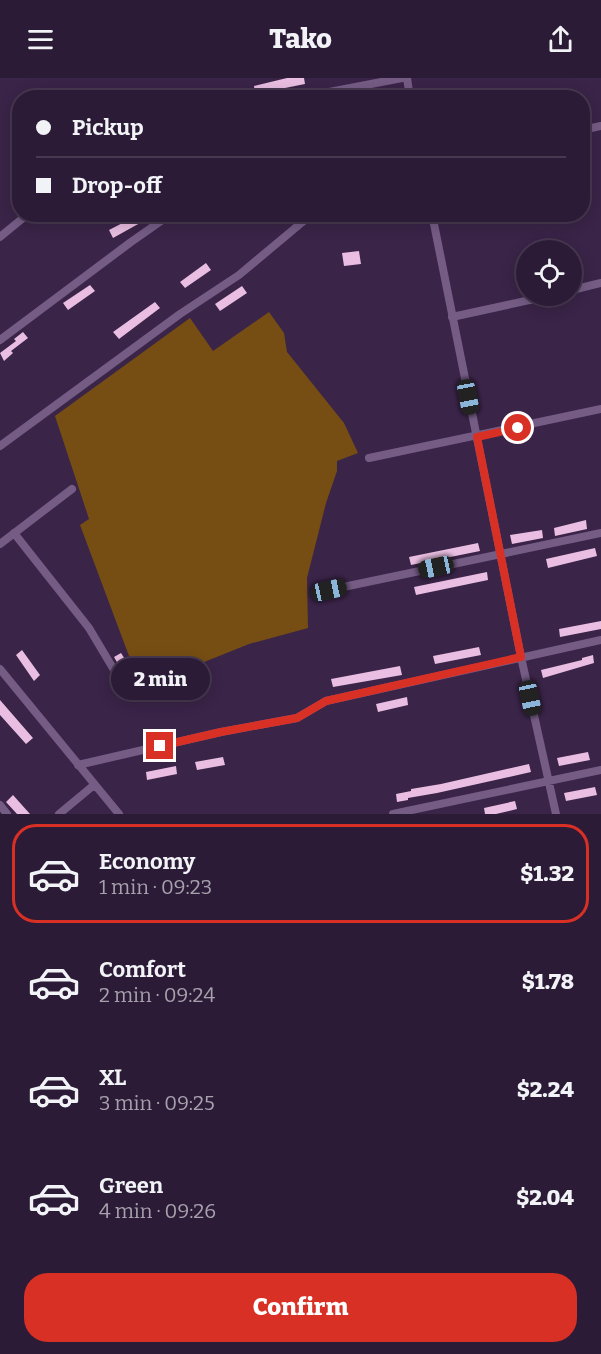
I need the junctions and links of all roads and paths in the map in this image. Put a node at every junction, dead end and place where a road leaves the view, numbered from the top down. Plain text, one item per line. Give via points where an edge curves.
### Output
1 (402, 78) edge
2 (340, 90) edge
3 (18, 222) edge
4 (160, 222) edge
5 (302, 222) edge
6 (434, 222) edge
7 (0, 237) edge
8 (601, 283) edge
9 (582, 288) edge
10 (516, 303) edge
11 (452, 317) junction
12 (0, 340) edge
13 (601, 409) edge
14 (477, 437) junction
15 (0, 446) edge
16 (369, 458) dead end
17 (72, 489) dead end
18 (14, 533) junction
19 (601, 533) edge
20 (0, 544) edge
21 (500, 554) junction
22 (329, 590) dead end
23 (601, 640) edge
24 (521, 657) junction
25 (0, 669) edge
26 (126, 690) dead end
27 (78, 765) junction
28 (601, 770) edge
29 (548, 781) junction
30 (94, 784) junction
31 (0, 805) edge
32 (7, 814) edge
33 (59, 814) edge
34 (119, 814) edge
35 (393, 814) edge
36 (556, 814) edge

1 - 2 street
3 - 7 street
4 - 12 street
5 - 15 street via 239,275
6 - 11 street
8 - 9 street
10 - 11 street
11 - 14 street
13 - 14 street
14 - 16 street
14 - 21 street
17 - 18 street
18 - 20 street
18 - 26 street via 89,628
19 - 21 street
21 - 22 street
21 - 24 street
23 - 24 street
24 - 27 street via 326,701 297,718
24 - 29 street
25 - 27 street
27 - 30 street
28 - 29 street
29 - 35 street
29 - 36 street
30 - 33 street
30 - 34 street
31 - 32 street

